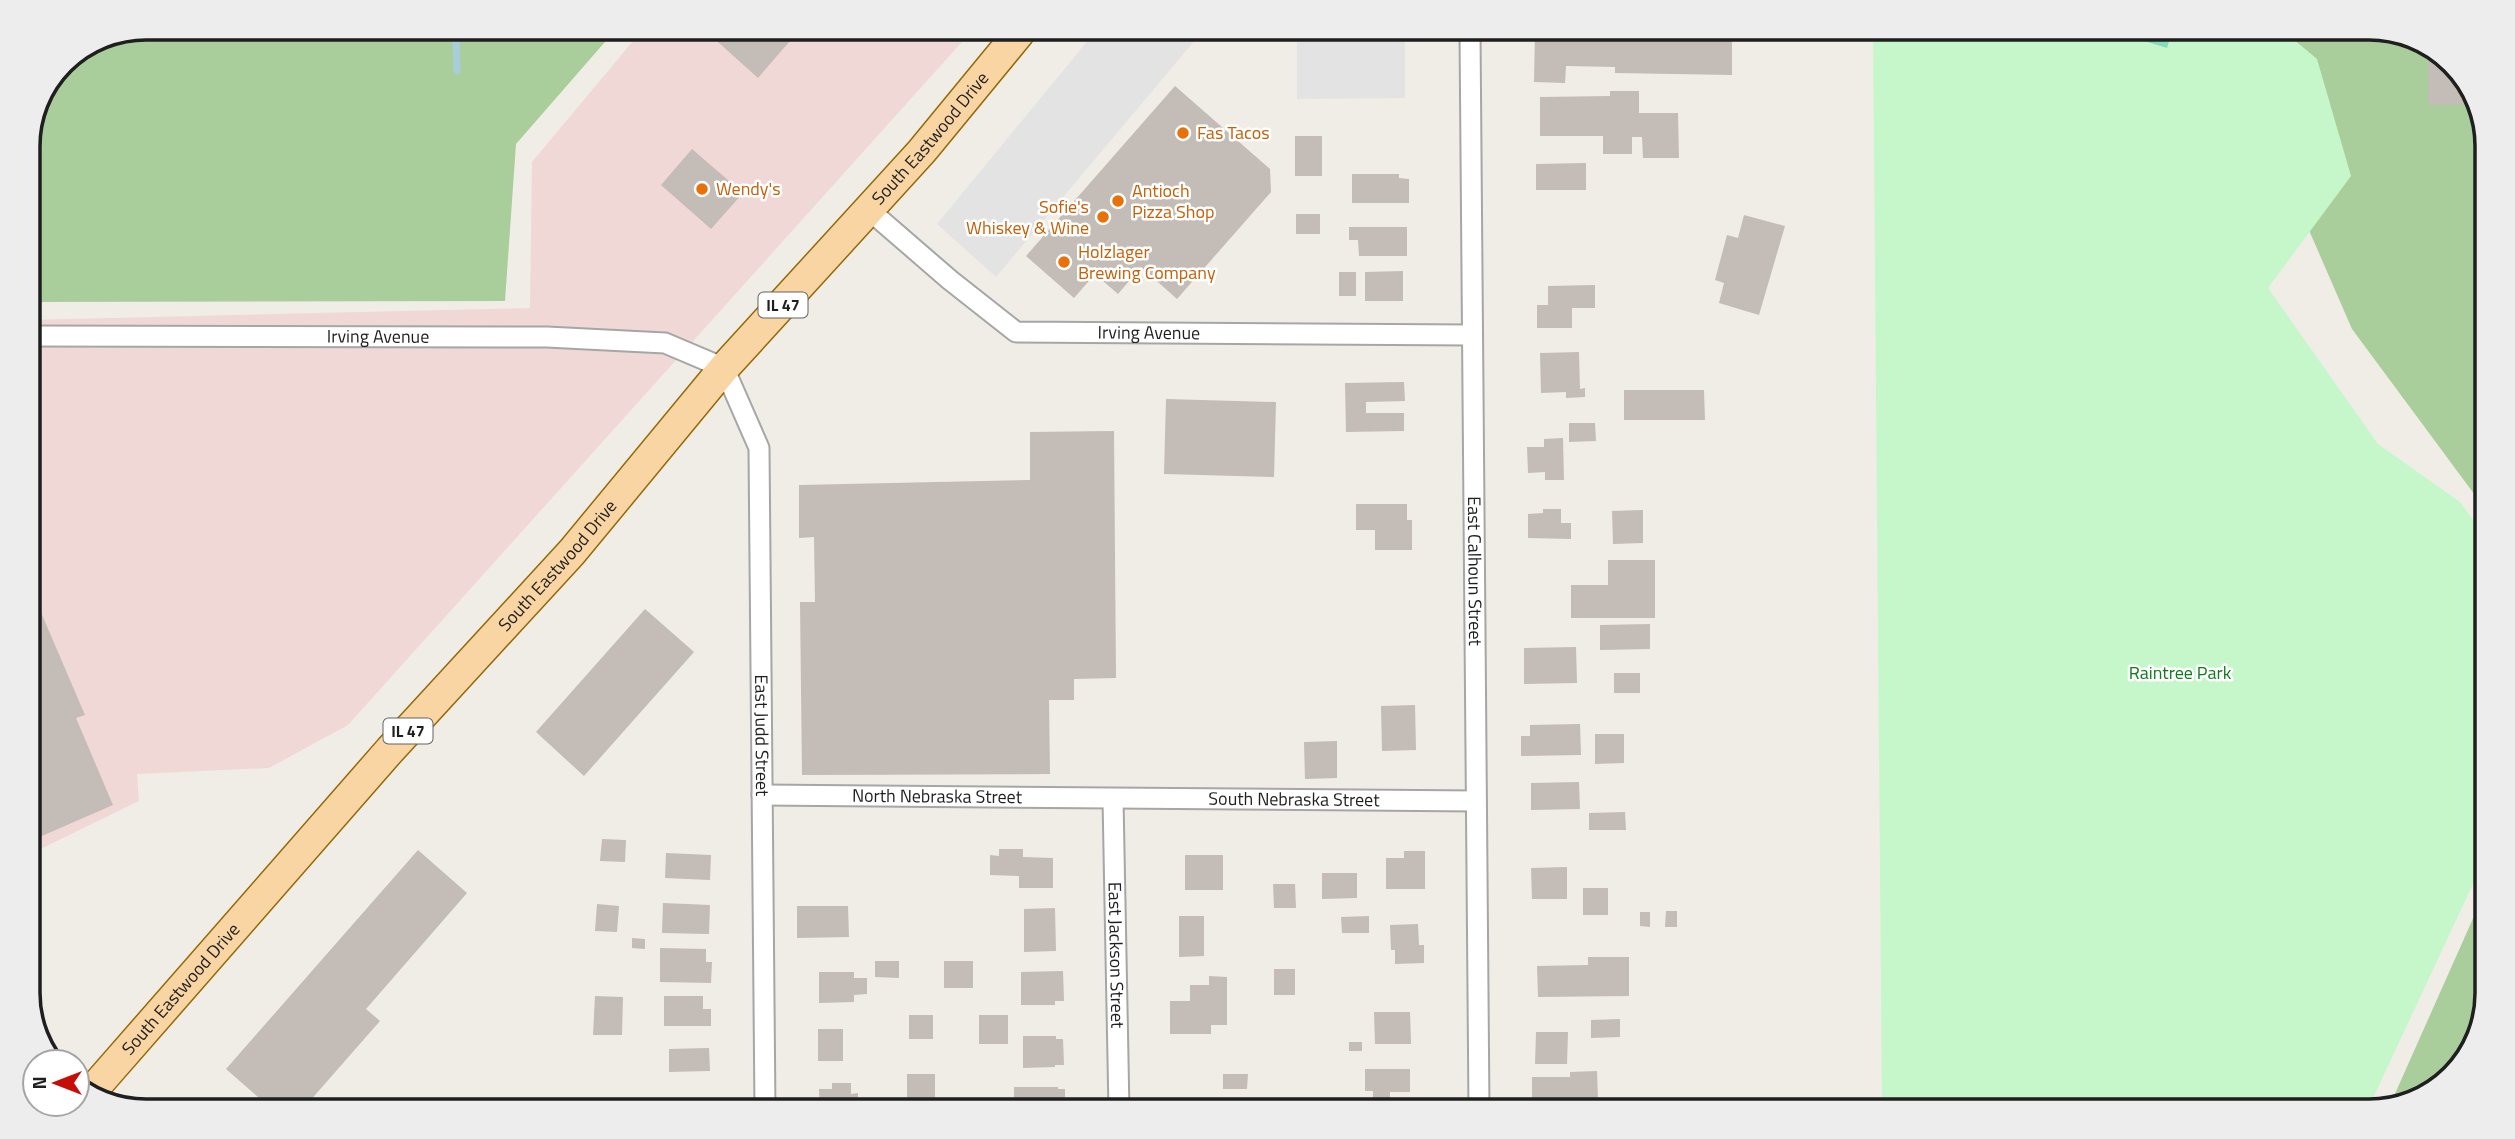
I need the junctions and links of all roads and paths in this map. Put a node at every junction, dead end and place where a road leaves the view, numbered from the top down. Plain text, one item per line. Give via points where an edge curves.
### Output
1 (1012, 40) edge
2 (1469, 40) edge
3 (869, 210) junction
4 (1471, 335) junction
5 (40, 336) edge
6 (724, 368) junction
7 (762, 795) junction
8 (1113, 799) junction
9 (1476, 801) junction
10 (96, 1086) edge
11 (765, 1099) edge
12 (1119, 1099) edge
13 (1479, 1099) edge

1 - 3 main road, South Eastwood Drive / IL 47
2 - 4 street, East Calhoun Street
3 - 4 street, Irving Avenue via 1016,332
3 - 6 main road, South Eastwood Drive / IL 47
4 - 9 street, East Calhoun Street
5 - 6 street, Irving Avenue via 547,337 665,344
6 - 7 street, East Judd Street via 758,448
6 - 10 main road, South Eastwood Drive / IL 47 via 572,552 390,750
7 - 8 street, North Nebraska Street
7 - 11 street, East Judd Street
8 - 9 street, South Nebraska Street
8 - 12 street, East Jackson Street
9 - 13 street, East Calhoun Street

